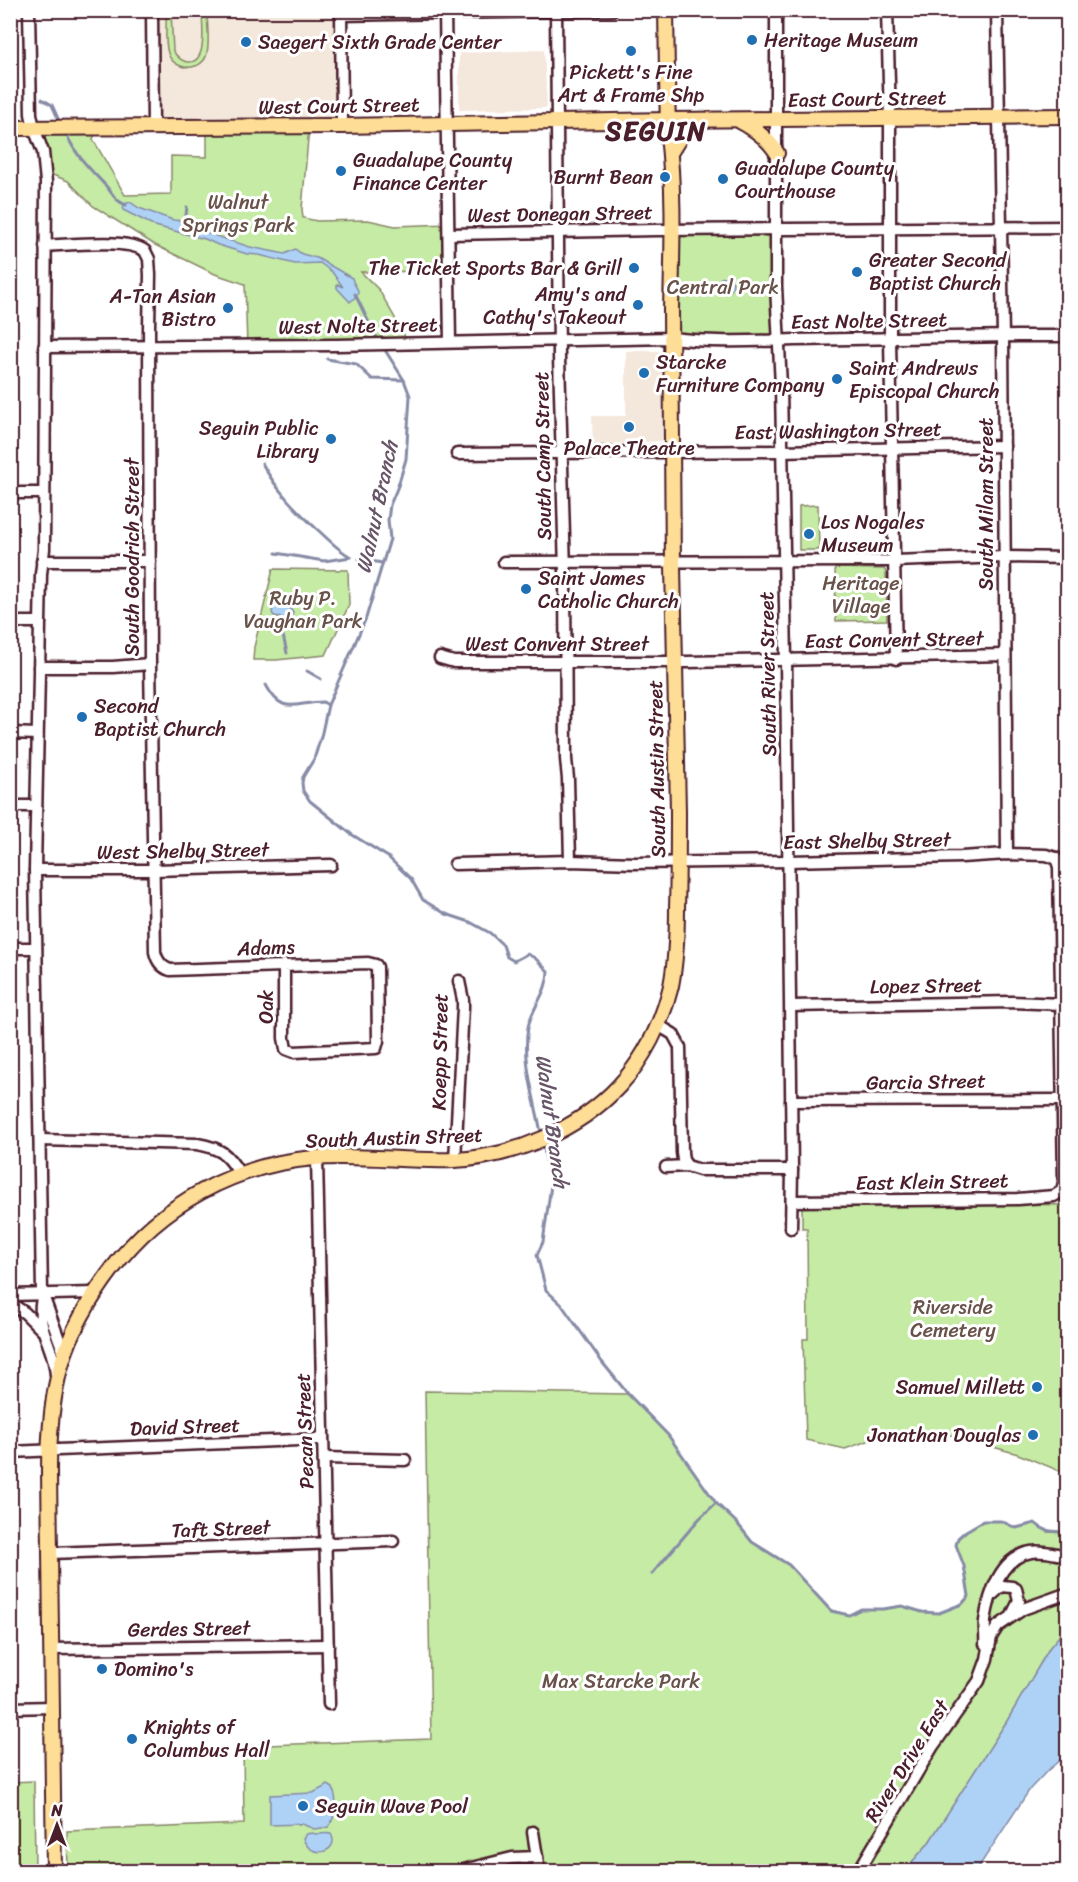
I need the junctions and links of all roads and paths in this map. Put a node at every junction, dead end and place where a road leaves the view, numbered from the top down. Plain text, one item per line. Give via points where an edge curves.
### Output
1 (28, 10) edge
2 (152, 10) edge
3 (612, 10) edge
4 (666, 10) edge
5 (776, 10) edge
6 (887, 10) edge
7 (997, 10) edge
8 (556, 11) edge
9 (446, 12) edge
10 (341, 13) edge
11 (1068, 116) edge
12 (1000, 117) junction
13 (777, 119) junction
14 (890, 119) junction
15 (668, 120) junction
16 (705, 120) junction
17 (738, 120) junction
18 (557, 122) junction
19 (447, 124) junction
20 (342, 126) junction
21 (153, 127) junction
22 (10, 128) edge
23 (34, 128) junction
24 (670, 153) junction
25 (777, 153) junction
26 (1002, 226) junction
27 (1068, 227) edge
28 (891, 228) junction
29 (776, 229) junction
30 (672, 230) junction
31 (558, 232) junction
32 (449, 234) junction
33 (45, 246) junction
34 (1003, 336) junction
35 (1068, 336) edge
36 (672, 338) junction
37 (890, 340) junction
38 (560, 341) junction
39 (779, 341) junction
40 (450, 342) junction
41 (44, 347) junction
42 (149, 347) junction
43 (1004, 446) junction
44 (893, 449) junction
45 (672, 451) junction
46 (781, 451) junction
47 (562, 453) junction
48 (457, 454) dead end
49 (10, 493) edge
50 (43, 493) junction
51 (1005, 557) junction
52 (1068, 558) edge
53 (42, 561) junction
54 (150, 561) junction
55 (564, 561) junction
56 (894, 561) junction
57 (504, 562) dead end
58 (673, 562) junction
59 (784, 562) junction
60 (10, 622) edge
61 (40, 622) junction
62 (1005, 655) junction
63 (440, 658) dead end
64 (896, 659) junction
65 (786, 660) junction
66 (566, 662) junction
67 (675, 662) junction
68 (150, 663) junction
69 (39, 668) junction
70 (10, 733) edge
71 (37, 734) junction
72 (10, 806) edge
73 (36, 806) junction
74 (1007, 854) junction
75 (570, 861) junction
76 (789, 861) junction
77 (678, 863) junction
78 (455, 864) dead end
79 (331, 865) dead end
80 (35, 870) junction
81 (154, 870) junction
82 (10, 948) edge
83 (36, 948) junction
84 (160, 963) joint
85 (284, 966) junction
86 (459, 981) dead end
87 (1062, 1004) junction
88 (790, 1006) junction
89 (658, 1025) junction
90 (286, 1049) joint
91 (1062, 1100) junction
92 (791, 1101) junction
93 (40, 1140) junction
94 (317, 1158) junction
95 (455, 1160) junction
96 (687, 1166) junction
97 (666, 1167) dead end
98 (792, 1170) junction
99 (239, 1173) junction
100 (793, 1201) junction
101 (791, 1228) dead end
102 (42, 1293) junction
103 (94, 1293) junction
104 (10, 1295) edge
105 (10, 1303) edge
106 (44, 1331) junction
107 (64, 1353) junction
108 (57, 1378) junction
109 (322, 1439) junction
110 (49, 1450) junction
111 (10, 1452) edge
112 (324, 1458) junction
113 (405, 1460) dead end
114 (393, 1541) dead end
115 (325, 1544) junction
116 (51, 1553) junction
117 (1068, 1556) edge
118 (1068, 1593) edge
119 (991, 1596) junction
120 (1007, 1620) junction
121 (328, 1645) junction
122 (51, 1649) junction
123 (984, 1668) junction
124 (329, 1704) dead end
125 (52, 1707) junction
126 (10, 1708) edge
127 (533, 1832) dead end
128 (537, 1857) junction
129 (54, 1870) edge
130 (455, 1872) edge
131 (539, 1872) edge
132 (858, 1872) edge

1 - 23 street
2 - 21 street
3 - 8 street
4 - 15 main road, South Austin Street
5 - 13 street, South River Street
6 - 14 street
7 - 12 street, South Milam Street
8 - 9 street
8 - 18 street, South Camp Street
9 - 10 street
9 - 19 street
10 - 20 street
11 - 12 main road, East Court Street
12 - 14 main road, East Court Street
12 - 26 street, South Milam Street
13 - 14 main road, East Court Street
13 - 17 main road, East Court Street
13 - 25 street, South River Street
14 - 28 street
15 - 16 main road, East Court Street
15 - 18 main road, West Court Street
15 - 24 main road, South Austin Street
16 - 17 main road, East Court Street
16 - 24 main road via 682,134
17 - 25 main road via 762,135
18 - 19 main road, West Court Street
18 - 31 street, South Camp Street
19 - 20 main road, West Court Street
19 - 32 street
20 - 21 main road, West Court Street
21 - 23 main road, West Court Street
22 - 23 main road, West Court Street
23 - 33 street via 45,160
24 - 30 main road, South Austin Street
25 - 29 street, South River Street
26 - 27 street
26 - 28 street
26 - 34 street, South Milam Street
28 - 29 street
28 - 37 street
29 - 30 street
29 - 39 street, South River Street
30 - 31 street, West Donegan Street
30 - 36 main road, South Austin Street
31 - 32 street, West Donegan Street
31 - 38 street, South Camp Street
32 - 40 street
33 - 41 street
33 - 42 street, South Goodrich Street via 124,245 145,251 150,266
34 - 35 street, East Nolte Street
34 - 37 street, East Nolte Street
34 - 43 street, South Milam Street
36 - 38 street, West Nolte Street
36 - 39 street, East Nolte Street
36 - 45 main road, South Austin Street
37 - 39 street, East Nolte Street
37 - 44 street
38 - 40 street, West Nolte Street
38 - 47 street, South Camp Street
39 - 46 street, South River Street
40 - 42 street, West Nolte Street
41 - 42 street, West Nolte Street
41 - 50 street
42 - 54 street, South Goodrich Street
43 - 44 street, East Washington Street
43 - 51 street, South Milam Street
44 - 46 street, East Washington Street
44 - 56 street
45 - 46 street, East Washington Street
45 - 47 street, East Washington Street
45 - 58 main road, South Austin Street
46 - 59 street, South River Street
47 - 48 street, East Washington Street
47 - 55 street, South Camp Street
49 - 50 street
50 - 53 street
51 - 52 street
51 - 56 street
51 - 62 street, South Milam Street
53 - 54 street
53 - 61 street
54 - 68 street, South Goodrich Street
55 - 57 street
55 - 58 street
55 - 66 street, South Camp Street
56 - 59 street
56 - 64 street
58 - 59 street
58 - 67 main road, South Austin Street
59 - 65 street, South River Street
60 - 61 street
61 - 69 street
62 - 64 street, East Convent Street
62 - 74 street, South Milam Street
63 - 66 street, West Convent Street via 454,662
64 - 65 street, East Convent Street
65 - 67 street, East Convent Street
65 - 76 street, South River Street
66 - 67 street, West Convent Street
66 - 75 street, South Camp Street
67 - 77 main road, South Austin Street
68 - 69 street
68 - 81 street, South Goodrich Street
69 - 71 street
70 - 71 street
71 - 73 street
72 - 73 street
73 - 80 street
74 - 76 street, East Shelby Street
74 - 87 street, East Shelby Street via 1056,858
75 - 77 street
75 - 78 street
76 - 77 street, East Shelby Street
76 - 88 street, South River Street
77 - 89 main road, South Austin Street via 674,964
79 - 81 street, West Shelby Street
80 - 81 street, West Shelby Street
80 - 83 street
81 - 84 street, South Goodrich Street via 155,952
82 - 83 street
83 - 93 street
84 - 85 street, Adams via 170,970
85 - 90 street, Oak
85 - 90 street, Adams via 368,963 377,967 376,1048 294,1052
86 - 95 street, Koepp Street via 463,1007
87 - 88 street, Lopez Street
87 - 91 street
88 - 92 street, South River Street
89 - 95 main road, South Austin Street via 620,1086 573,1123 509,1151
89 - 96 street via 673,1034 680,1047 682,1152
91 - 92 street, Garcia Street
91 - 100 street, East Klein Street via 1064,1182 1062,1191 1054,1196
92 - 98 street, South River Street
93 - 99 street via 197,1144 223,1152
93 - 102 street
94 - 95 main road, South Austin Street
94 - 99 main road, South Austin Street
94 - 109 street, Pecan Street
96 - 97 street
96 - 98 street via 700,1170
98 - 100 street, South River Street
99 - 103 main road, South Austin Street via 196,1194 158,1220 124,1253
100 - 101 street, South River Street
102 - 103 street
102 - 104 street
102 - 106 street
102 - 107 street
103 - 107 main road, South Austin Street
105 - 106 street
106 - 108 street via 56,1362
107 - 108 main road, South Austin Street
108 - 110 main road, South Austin Street
109 - 110 street, David Street
109 - 112 street, Pecan Street
110 - 111 street, David Street
110 - 116 main road, South Austin Street
112 - 113 street
112 - 115 street, Pecan Street
114 - 115 street, Taft Street
115 - 116 street, Taft Street
115 - 121 street, Pecan Street
116 - 122 main road, South Austin Street
117 - 119 street, River Drive East via 1041,1551 1017,1557 1001,1573
118 - 120 street, River Drive East via 1030,1605
119 - 120 street via 1002,1586 1016,1589 1018,1606
119 - 123 street, River Drive East via 984,1622
120 - 123 street, River Drive East via 991,1636
121 - 122 street, Gerdes Street
121 - 124 street, Pecan Street
122 - 125 main road, South Austin Street
123 - 132 street, River Drive East via 974,1690 933,1746
125 - 126 street
125 - 129 main road, South Austin Street
127 - 128 street
128 - 130 street via 512,1858
128 - 131 street

